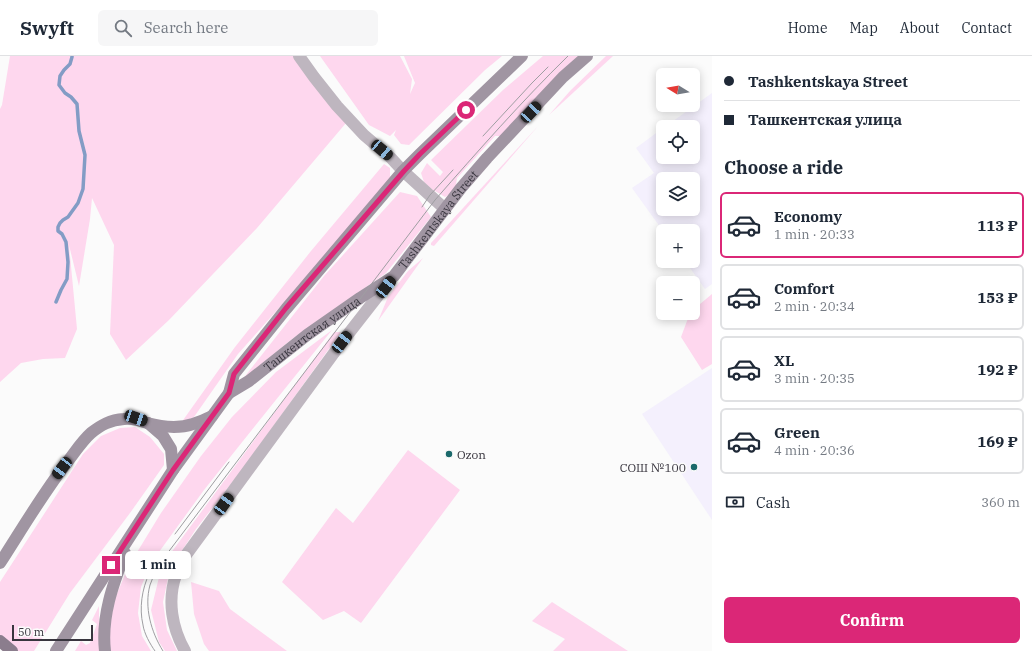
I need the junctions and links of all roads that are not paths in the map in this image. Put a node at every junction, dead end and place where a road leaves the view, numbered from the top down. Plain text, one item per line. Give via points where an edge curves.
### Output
1 (299, 56) edge
2 (522, 56) edge
3 (587, 56) edge
4 (404, 171) junction
5 (445, 209) junction
6 (394, 276) junction
7 (229, 393) junction
8 (212, 416) junction
9 (147, 422) junction
10 (173, 470) junction
11 (135, 528) junction
12 (0, 563) edge
13 (0, 641) edge
14 (12, 651) edge
15 (56, 651) edge
16 (105, 651) edge
17 (185, 651) edge

1 - 4 street via 337,106 364,135
2 - 4 main road
3 - 5 main road, Tashkentskaya Street via 563,77 487,158
4 - 5 street
4 - 7 main road, Ташкентская улица via 248,356 234,374
5 - 6 main road, Tashkentskaya Street
6 - 7 main road, Ташкентская улица via 308,335 250,381
6 - 17 street, Tashkentskaya Street via 342,342 186,555 176,574 171,594 172,617
7 - 8 main road, Ташкентская улица
8 - 9 main road via 184,426 167,427
8 - 10 main road, Ташкентская улица
9 - 10 main road via 163,436 171,449
9 - 12 main road via 136,418 109,421 90,434 54,479
10 - 11 main road, Ташкентская улица
11 - 15 main road, Ташкентская улица
11 - 16 main road via 117,573 108,606 104,630
13 - 14 main road

